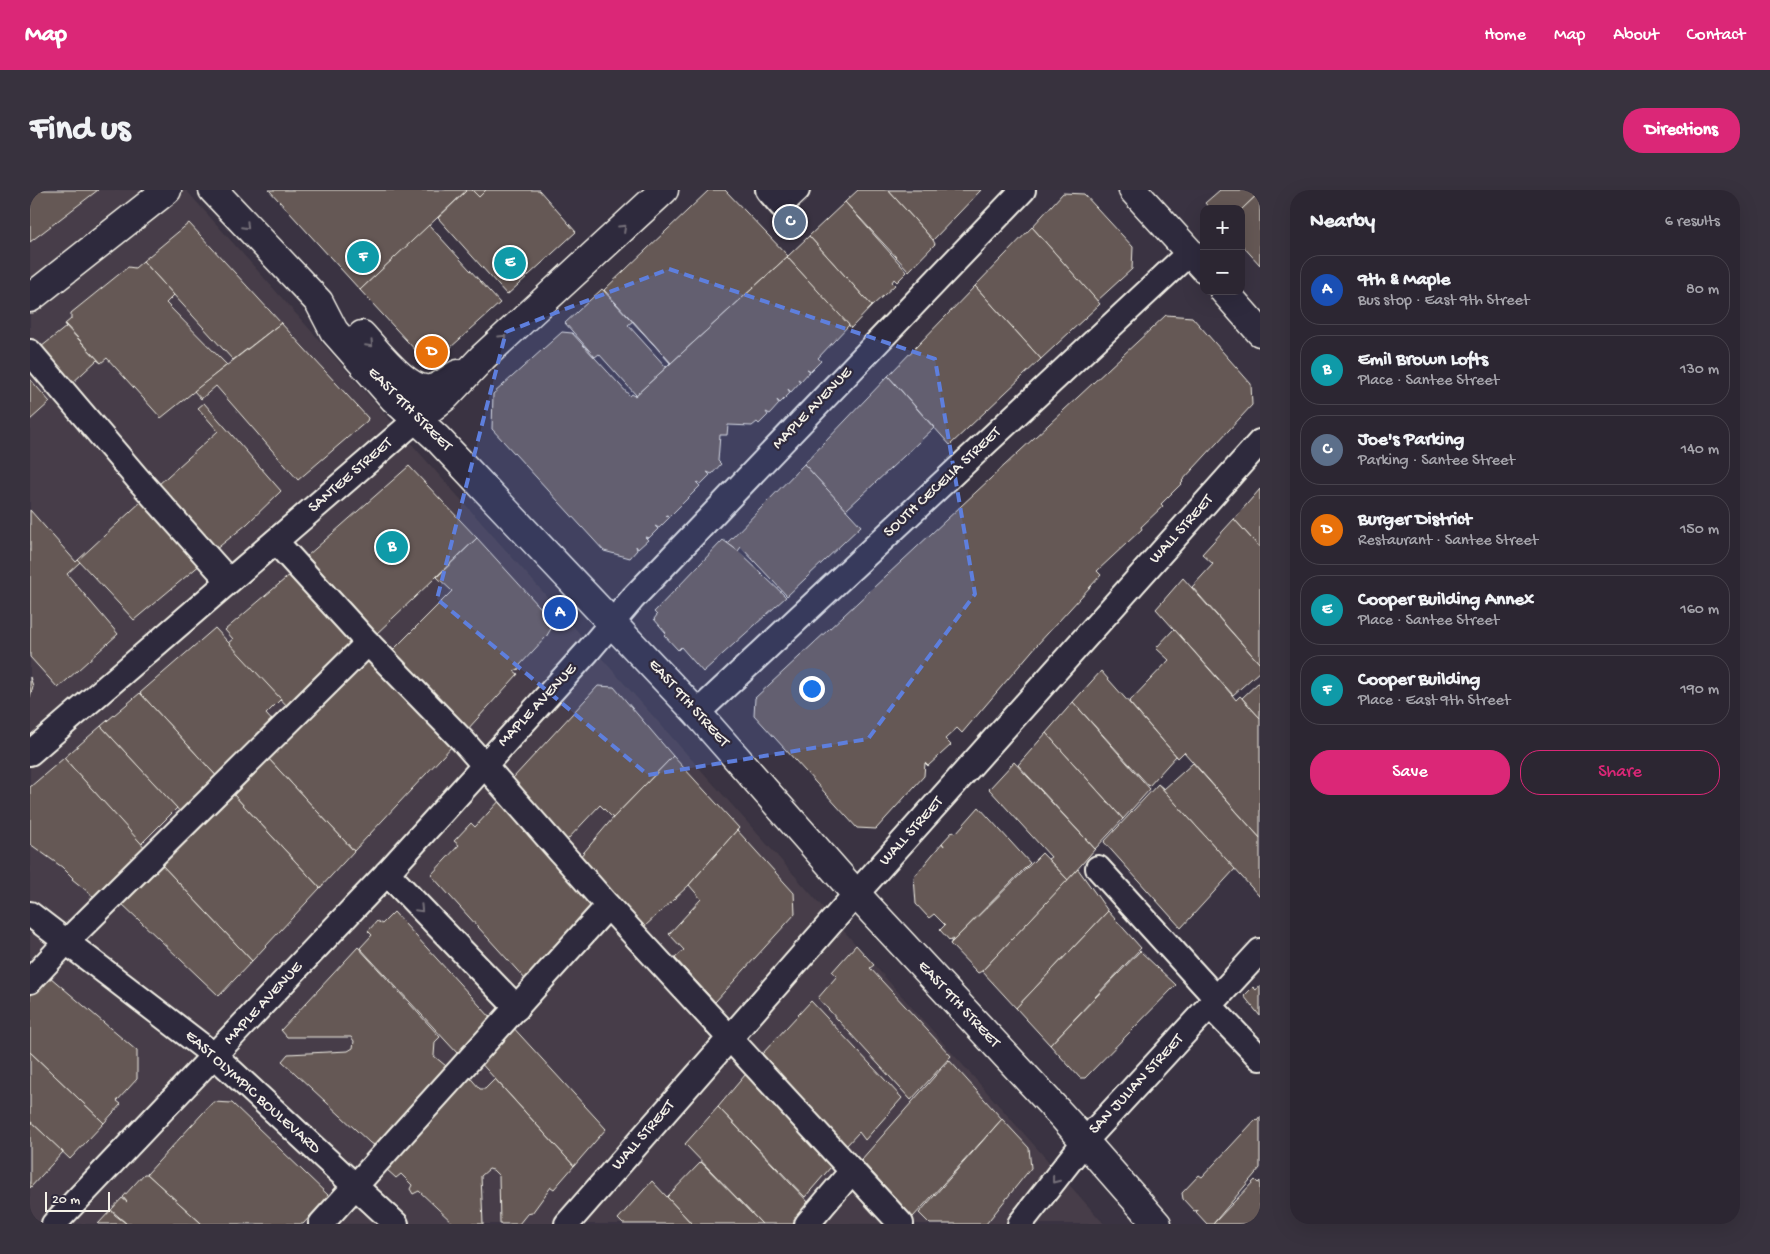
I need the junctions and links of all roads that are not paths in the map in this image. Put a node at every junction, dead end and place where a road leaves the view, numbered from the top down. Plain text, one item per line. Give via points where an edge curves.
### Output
1 (167, 190) edge
2 (213, 190) edge
3 (664, 190) edge
4 (768, 190) edge
5 (797, 190) edge
6 (1023, 190) edge
7 (1133, 190) edge
8 (1197, 260) edge
9 (1228, 295) edge
10 (30, 298) edge
11 (319, 302) junction
12 (1260, 332) edge
13 (30, 352) edge
14 (483, 357) junction
15 (417, 419) junction
16 (1260, 442) edge
17 (276, 542) junction
18 (228, 580) junction
19 (612, 622) junction
20 (368, 643) junction
21 (698, 713) junction
22 (30, 753) edge
23 (484, 764) junction
24 (1098, 868) dead end
25 (387, 873) junction
26 (856, 894) junction
27 (608, 906) junction
28 (30, 914) edge
29 (67, 941) junction
30 (1260, 951) edge
31 (30, 981) edge
32 (1213, 1002) junction
33 (517, 1008) junction
34 (729, 1039) junction
35 (215, 1056) junction
36 (1260, 1058) edge
37 (1085, 1141) junction
38 (852, 1171) junction
39 (355, 1187) junction
40 (54, 1224) edge
41 (321, 1224) edge
42 (396, 1224) edge
43 (566, 1224) edge
44 (807, 1224) edge
45 (901, 1224) edge
46 (1020, 1224) edge
47 (1158, 1224) edge

1 - 10 main road
2 -> 11 main road, EAST 9TH STREET
14 -> 3 main road, SANTEE STREET
4 - 5 street via 781,205
6 - 19 street, MAPLE AVENUE
7 - 8 main road
8 - 21 street, SOUTH CECELIA STREET
9 - 12 main road
11 -> 14 main road via 349,321 412,385 428,390 438,387
11 - 15 main road, EAST 9TH STREET via 334,331 394,399
13 - 18 street
14 - 15 main road, SANTEE STREET via 446,396
15 - 17 street, SANTEE STREET
15 - 19 main road, EAST 9TH STREET
16 - 26 street, WALL STREET
17 - 18 street, SANTEE STREET
17 - 20 street
18 - 22 street, SANTEE STREET
19 - 21 main road, EAST 9TH STREET
19 - 23 street, MAPLE AVENUE
20 - 23 street
20 - 29 street
21 - 26 main road, EAST 9TH STREET
23 - 25 street, MAPLE AVENUE
23 - 27 street
24 - 32 street
25 -> 33 street
25 - 35 street, MAPLE AVENUE
26 - 34 street, WALL STREET
26 - 37 main road, EAST 9TH STREET
27 - 33 street
27 - 34 street
28 - 29 street, EAST OLYMPIC BOULEVARD
29 - 31 street
29 - 35 street, EAST OLYMPIC BOULEVARD
30 - 32 street, SAN JULIAN STREET
32 - 36 street
32 - 37 street, SAN JULIAN STREET
33 - 39 street
34 - 38 street
34 - 43 street, WALL STREET
35 - 39 street, EAST OLYMPIC BOULEVARD
35 - 40 street, MAPLE AVENUE
37 -> 46 street, SAN JULIAN STREET
37 - 47 main road, EAST 9TH STREET
38 - 44 street
38 - 45 street
39 - 41 street
39 - 42 street, EAST OLYMPIC BOULEVARD

